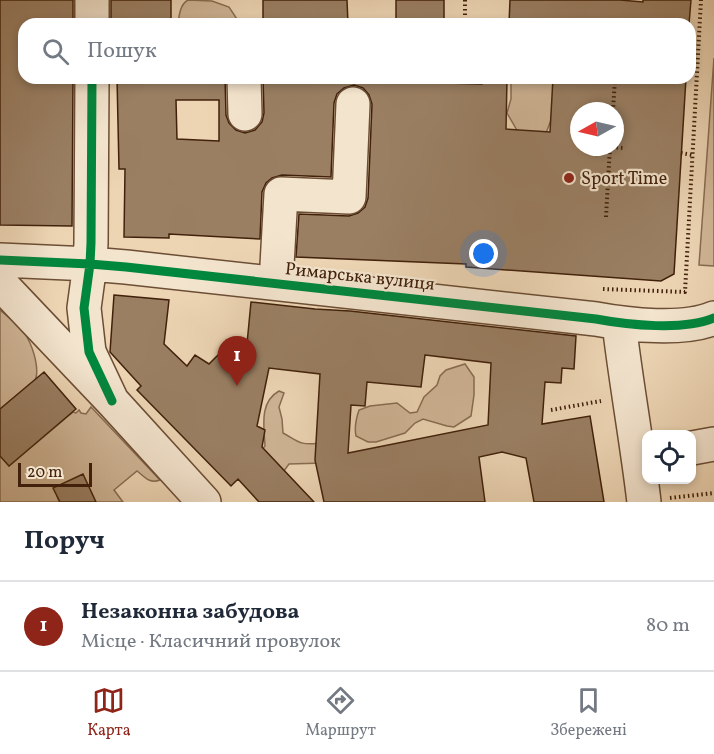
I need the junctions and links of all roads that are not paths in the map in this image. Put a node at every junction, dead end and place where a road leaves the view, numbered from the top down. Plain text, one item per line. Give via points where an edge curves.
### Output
1 (92, 0) edge
2 (92, 18) edge
3 (92, 84) edge
4 (244, 84) edge
5 (353, 104) dead end
6 (245, 114) dead end
7 (0, 260) edge
8 (90, 264) junction
9 (0, 283) edge
10 (276, 283) junction
11 (714, 318) edge
12 (619, 323) junction
13 (112, 401) junction
14 (714, 444) edge
15 (696, 447) edge
16 (642, 454) edge
17 (652, 484) edge
18 (657, 500) edge
19 (204, 502) edge

1 - 2 street
3 - 8 street
4 - 6 street
5 - 10 street via 349,197 281,194
7 - 8 street, Римарська вулиця
8 - 10 street, Римарська вулиця
8 - 13 street via 84,308 90,352
9 - 13 street
10 - 12 street, Римарська вулиця
11 - 12 street, Римарська вулиця via 687,326
12 - 16 street via 627,386
13 - 19 street
14 - 15 street
17 - 18 street

